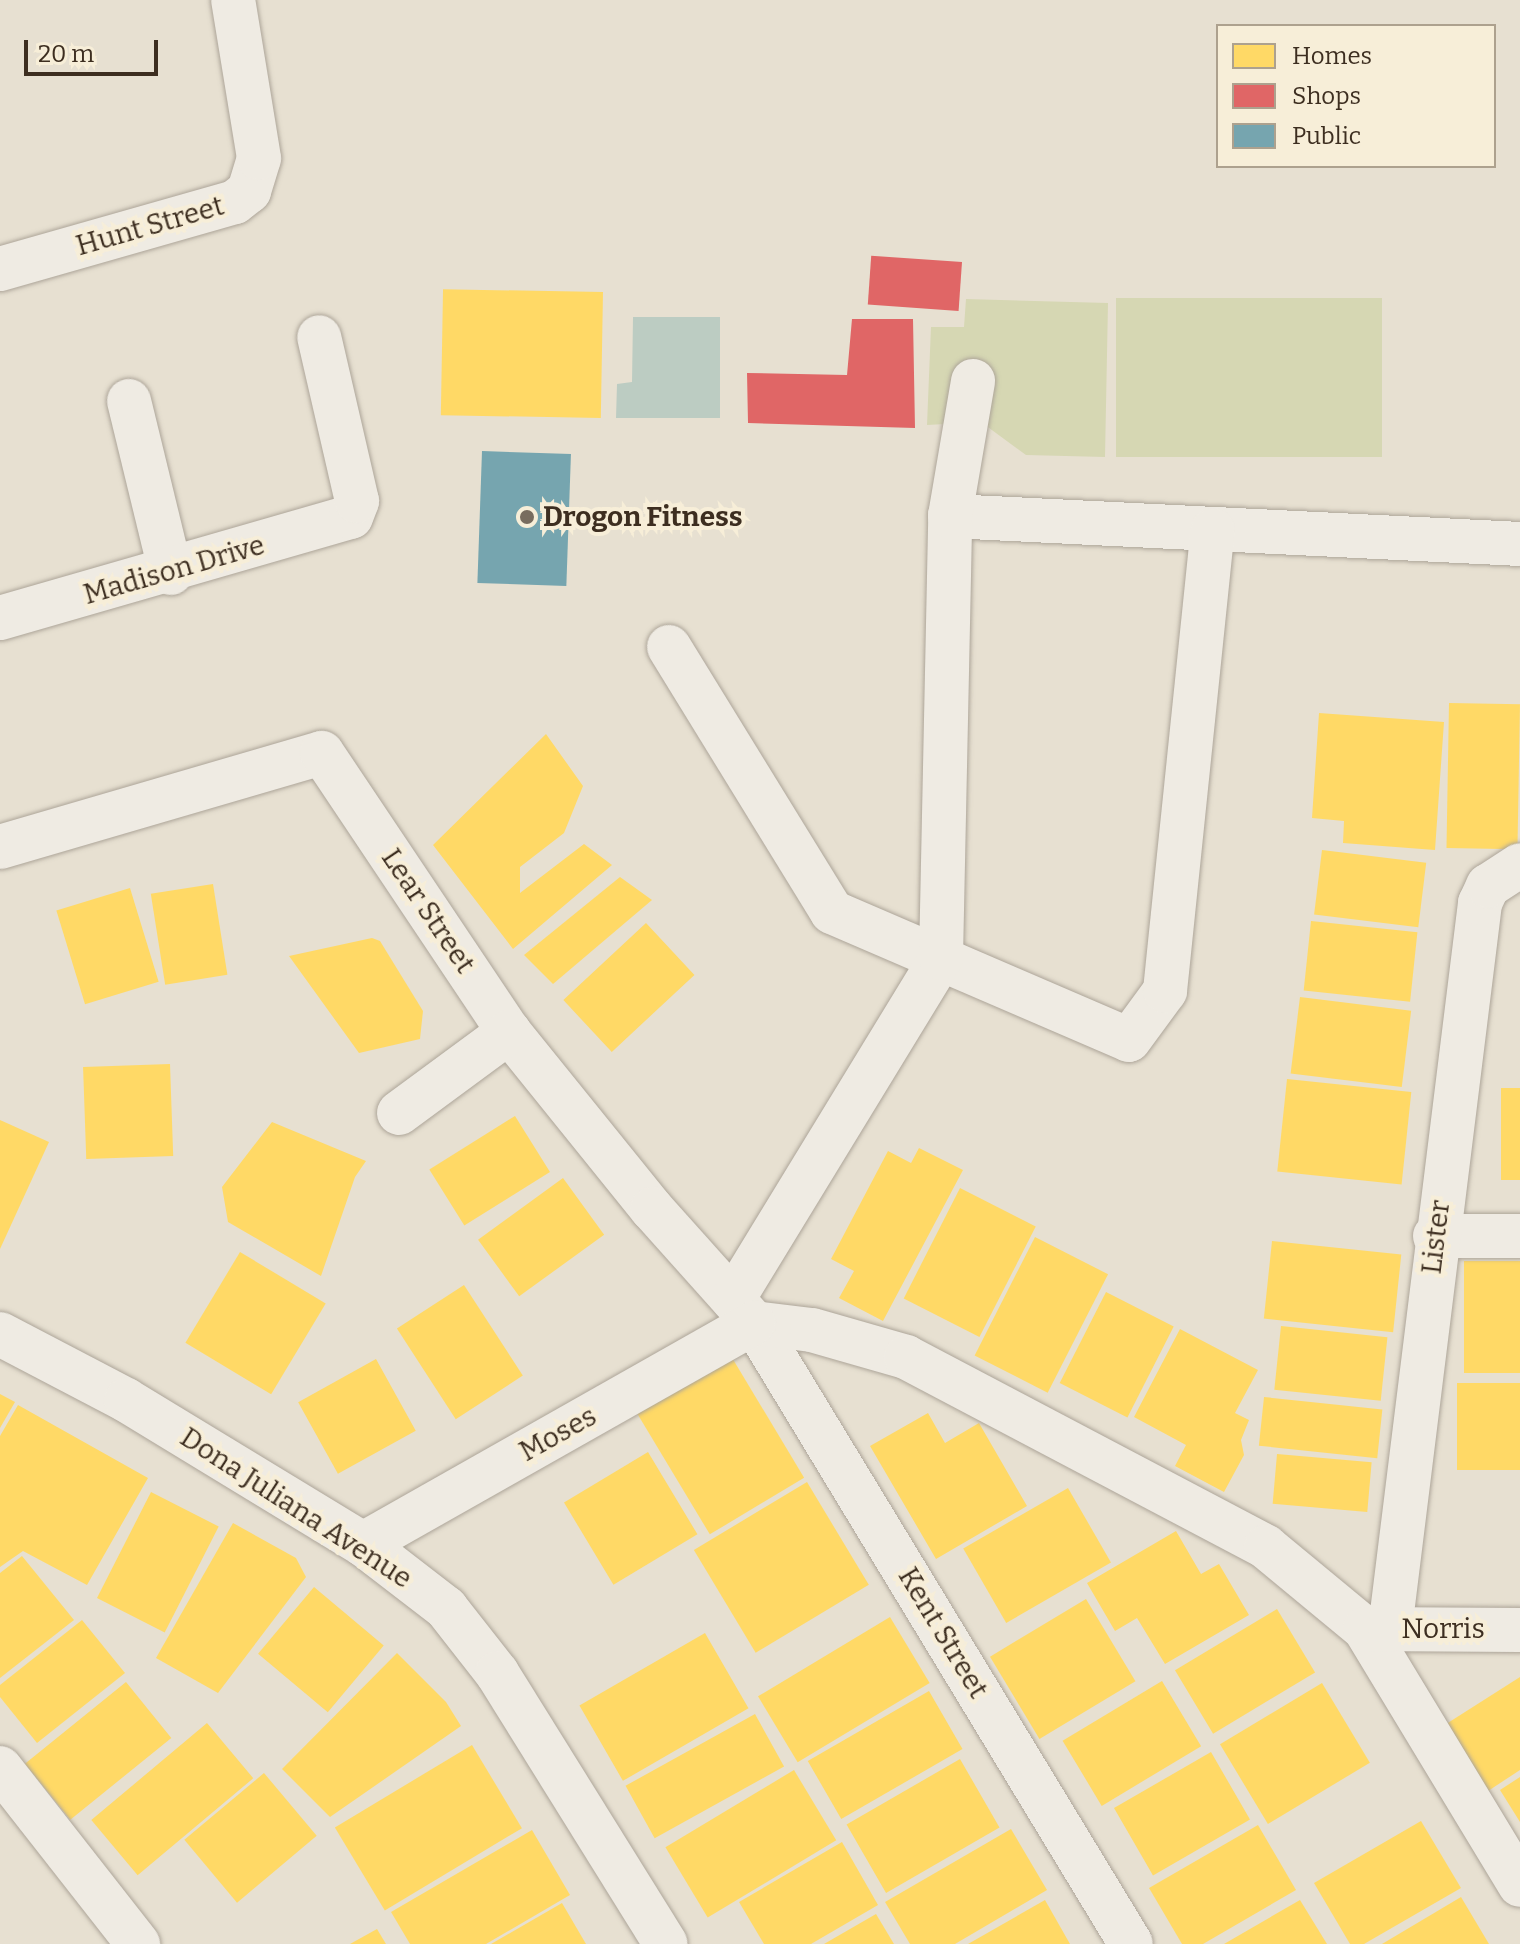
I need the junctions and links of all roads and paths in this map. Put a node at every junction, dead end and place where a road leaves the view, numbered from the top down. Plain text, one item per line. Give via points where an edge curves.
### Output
1 (233, 0) edge
2 (0, 269) edge
3 (319, 337) dead end
4 (973, 381) dead end
5 (129, 401) dead end
6 (950, 516) junction
7 (1213, 530) junction
8 (1520, 544) edge
9 (171, 573) junction
10 (0, 618) edge
11 (669, 647) dead end
12 (0, 847) edge
13 (1520, 865) edge
14 (941, 958) junction
15 (509, 1032) junction
16 (399, 1113) dead end
17 (1435, 1236) junction
18 (1520, 1236) edge
19 (743, 1311) junction
20 (0, 1334) edge
21 (363, 1544) junction
22 (1377, 1629) junction
23 (1520, 1630) edge
24 (0, 1768) edge
25 (1520, 1885) edge
26 (138, 1944) edge
27 (666, 1944) edge
28 (1131, 1944) edge

1 - 2 street, Hunt Street via 259,158 249,191 235,202
3 - 9 street, Madison Drive via 357,501 348,519
4 - 6 street
5 - 9 street
6 - 7 street
6 - 14 street
7 - 8 street
7 - 14 street via 1165,991 1129,1040
9 - 10 street, Madison Drive
11 - 14 street via 832,912
12 - 15 street, Lear Street via 322,753
13 - 17 street, Lister via 1488,886 1480,903
14 - 19 street
15 - 16 street
15 - 19 street, Lear Street via 652,1209
17 - 18 street
17 - 22 street, Lister
19 - 21 street, Moses
19 - 22 street via 906,1357 1266,1547
19 - 28 street, Kent Street
20 - 21 street, Dona Juliana Avenue via 126,1400
21 - 27 street, Dona Juliana Avenue via 446,1608 497,1673
22 - 23 street, Norris
22 - 25 street
24 - 26 street

